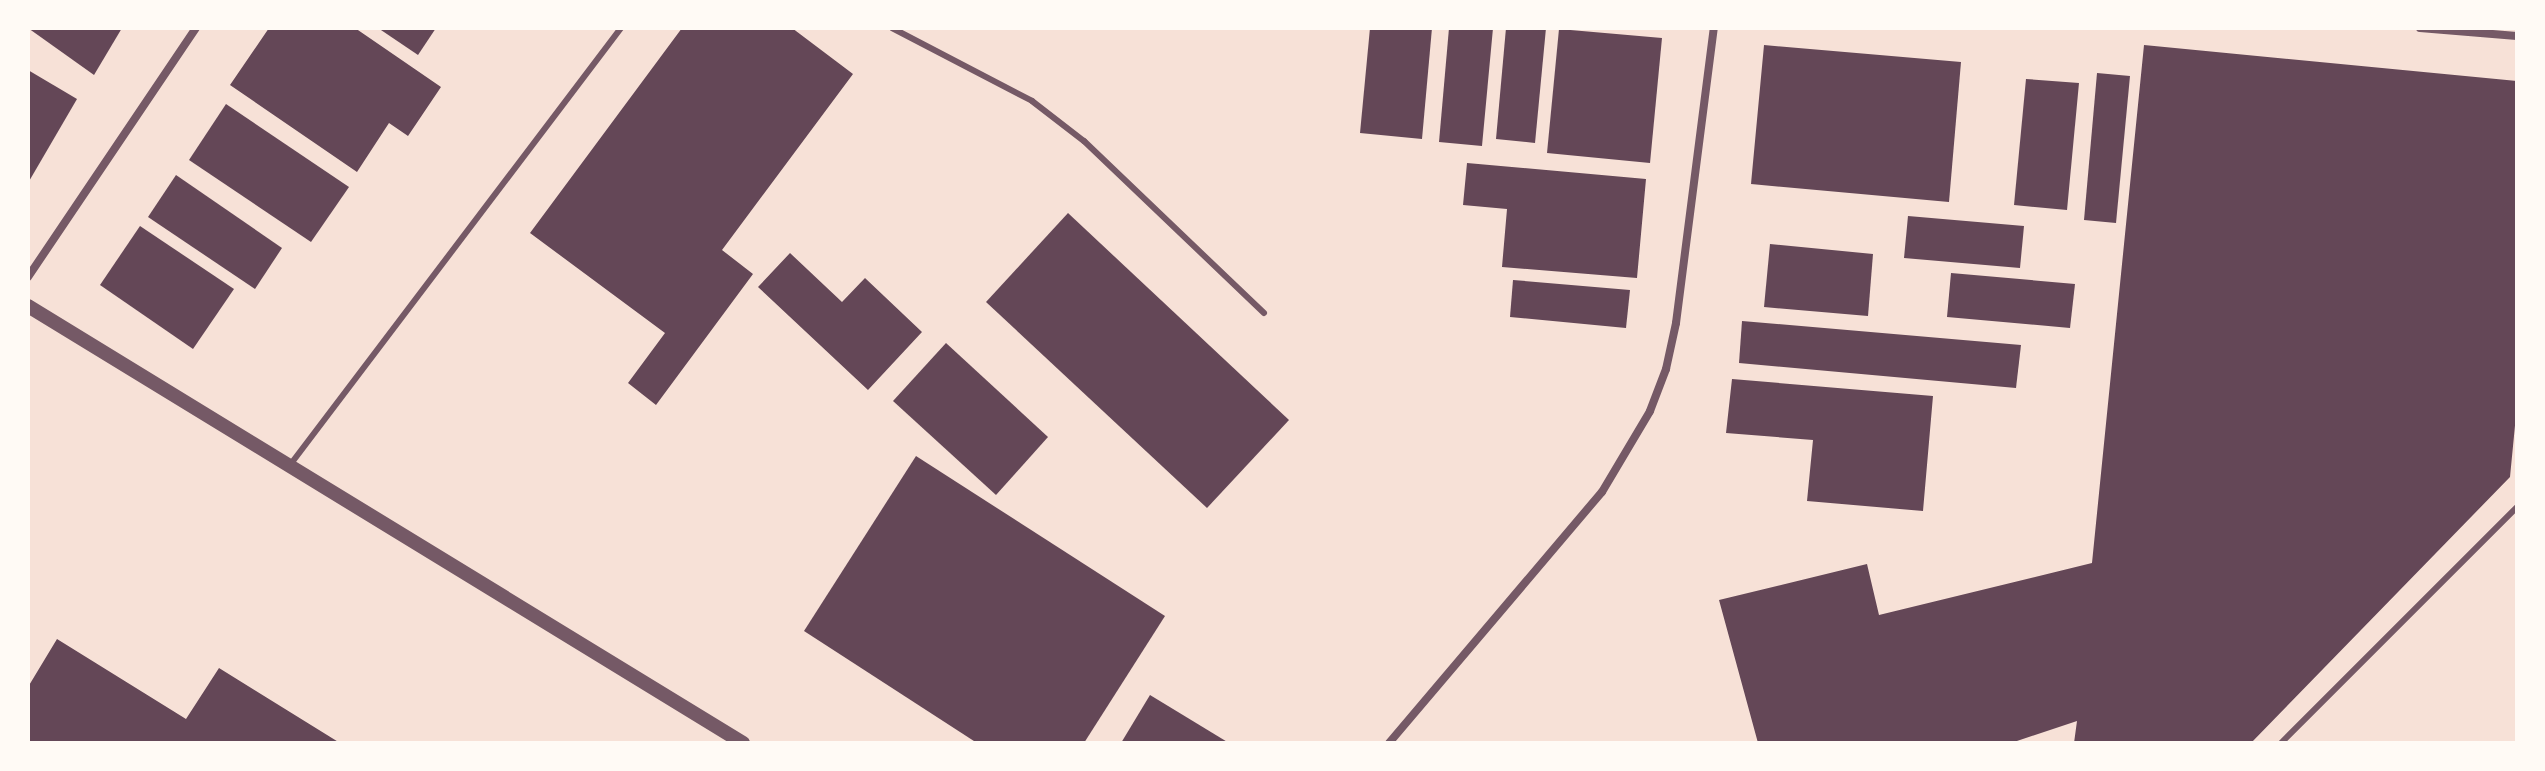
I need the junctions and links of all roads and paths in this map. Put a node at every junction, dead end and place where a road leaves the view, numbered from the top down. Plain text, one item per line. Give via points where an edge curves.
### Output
1 (196, 28) edge
2 (621, 28) edge
3 (892, 28) edge
4 (1714, 28) edge
5 (2420, 28) edge
6 (2517, 36) edge
7 (28, 277) edge
8 (28, 306) edge
9 (1264, 313) dead end
10 (290, 465) junction
11 (2517, 507) edge
12 (743, 743) edge
13 (1389, 743) edge
14 (2281, 743) edge

1 - 7 street
2 - 10 lane
3 - 9 lane via 1032,101 1084,141
4 - 13 street via 1676,323 1650,411 1602,492
5 - 6 street
8 - 10 street
10 - 12 street
11 - 14 lane

